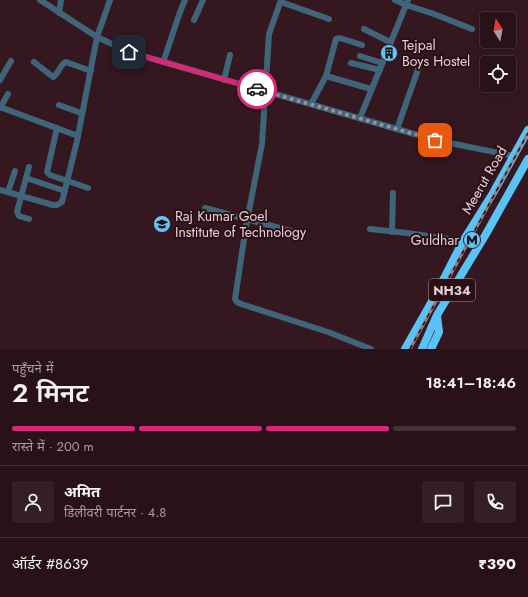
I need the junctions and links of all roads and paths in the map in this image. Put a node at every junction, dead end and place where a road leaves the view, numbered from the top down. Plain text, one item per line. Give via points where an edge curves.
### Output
1 (40, 0) edge
2 (61, 0) edge
3 (110, 0) edge
4 (185, 0) edge
5 (203, 0) edge
6 (395, 0) edge
7 (281, 1) edge
8 (407, 3) edge
9 (60, 13) junction
10 (328, 19) dead end
11 (194, 20) dead end
12 (364, 29) dead end
13 (472, 29) dead end
14 (97, 38) junction
15 (390, 42) junction
16 (362, 45) dead end
17 (230, 55) dead end
18 (360, 56) dead end
19 (11, 61) dead end
20 (421, 61) dead end
21 (34, 62) dead end
22 (163, 62) junction
23 (351, 63) dead end
24 (381, 66) junction
25 (91, 71) junction
26 (326, 76) junction
27 (0, 80) edge
28 (224, 80) junction
29 (372, 89) junction
30 (267, 92) junction
31 (8, 94) dead end
32 (311, 104) junction
33 (59, 105) dead end
34 (0, 108) edge
35 (81, 114) junction
36 (360, 118) junction
37 (57, 128) junction
38 (397, 129) junction
39 (528, 130) edge
40 (78, 136) junction
41 (514, 156) junction
42 (528, 160) edge
43 (29, 167) dead end
44 (15, 171) dead end
45 (26, 178) junction
46 (67, 181) junction
47 (88, 188) dead end
48 (0, 190) edge
49 (65, 191) junction
50 (8, 192) junction
51 (394, 193) dead end
52 (21, 196) junction
53 (205, 208) dead end
54 (29, 219) dead end
55 (247, 220) junction
56 (370, 229) dead end
57 (291, 231) dead end
58 (392, 232) junction
59 (463, 241) junction
60 (427, 310) junction
61 (437, 315) junction
62 (371, 349) edge
63 (405, 349) edge
64 (422, 349) edge
65 (431, 349) edge

1 - 9 street
2 - 9 street
3 - 14 street
4 - 22 street
5 - 11 street
6 - 8 street
7 - 10 street
7 - 30 street via 269,34
8 - 13 street
8 - 15 street
9 - 14 street
12 - 15 street
14 - 22 street via 129,52
14 - 25 street
15 - 24 street
16 - 26 street via 336,39
17 - 28 street
18 - 24 street
19 - 27 street
20 - 38 street
21 - 25 street via 53,77 66,62
22 - 28 street
23 - 24 street
24 - 29 street
25 - 35 street
26 - 29 street
26 - 32 street
28 - 30 street
29 - 36 street
30 - 32 street
30 - 55 street via 262,144
31 - 34 street
32 - 36 street
33 - 35 street
34 - 37 street
35 - 40 street
36 - 38 street
37 - 40 street
37 - 46 street via 47,172
38 - 41 street via 435,140
39 - 41 highway, Meerut Road / NH34
40 - 46 street
41 - 59 highway, Meerut Road / NH34
42 - 61 highway, Meerut Road / NH34
43 - 45 street
44 - 50 street
45 - 49 street
45 - 52 street
46 - 47 street
46 - 49 street
48 - 50 street
49 - 52 street via 62,202 57,205
50 - 52 street
51 - 58 street
52 - 54 street via 17,214
53 - 55 street
55 - 57 street
55 - 62 street via 235,295 237,302
56 - 58 street
58 - 59 street
59 - 60 highway, Meerut Road / NH34
60 - 61 highway
60 - 63 highway, Meerut Road / NH34
61 - 64 highway, Meerut Road / NH34
61 - 65 highway via 439,332

